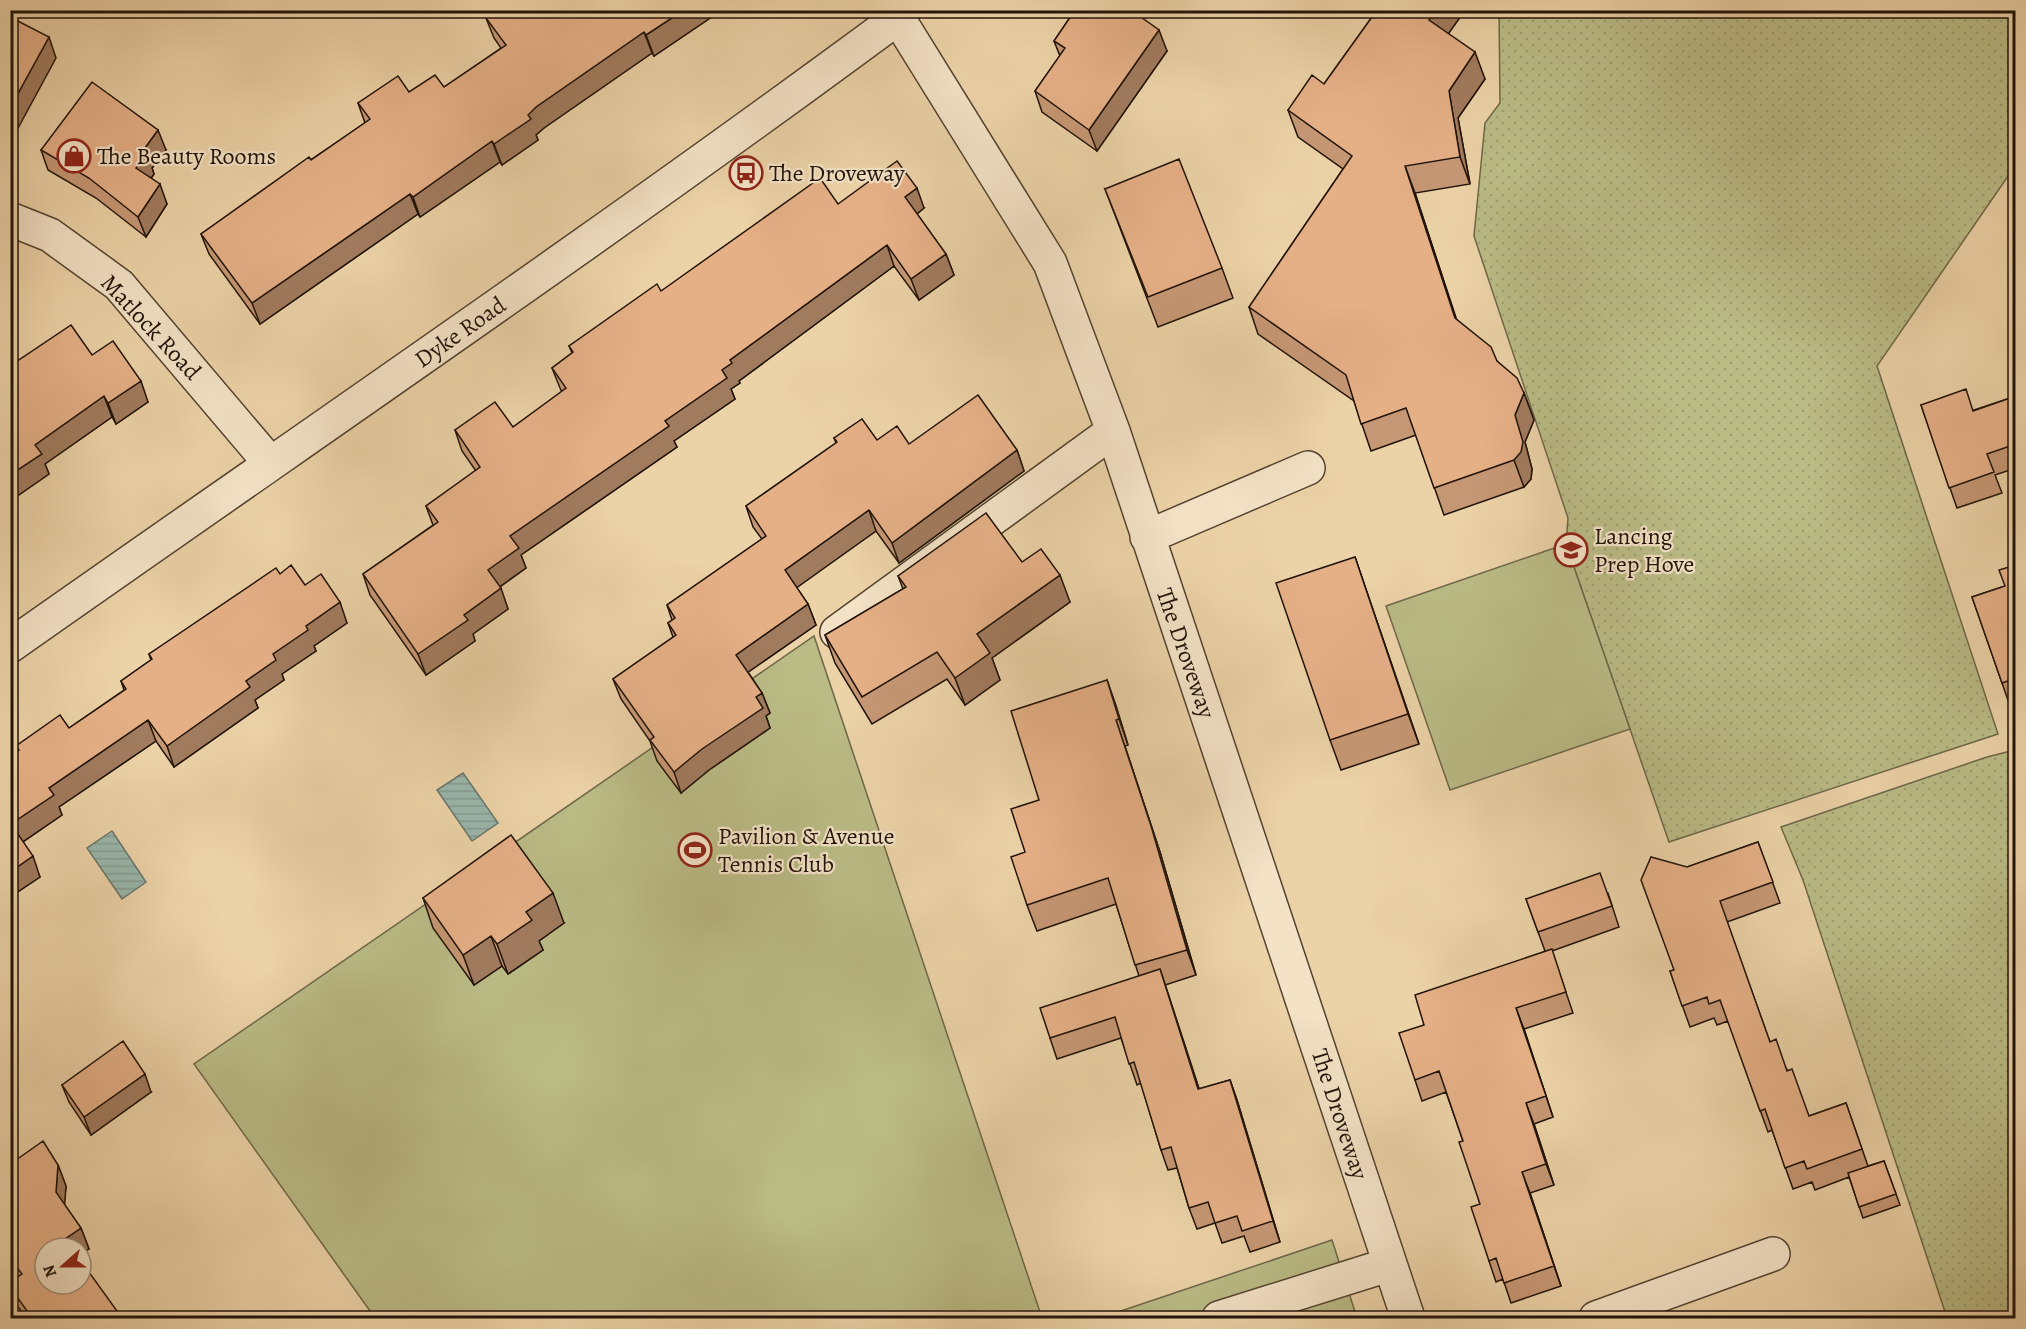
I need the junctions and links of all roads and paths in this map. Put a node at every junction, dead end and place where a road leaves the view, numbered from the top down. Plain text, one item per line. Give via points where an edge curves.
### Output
1 (898, 13) edge
2 (10, 219) edge
3 (1113, 431) junction
4 (270, 463) junction
5 (1308, 468) dead end
6 (1147, 537) junction
7 (837, 632) edge
8 (10, 646) edge
9 (1773, 1254) dead end
10 (1388, 1265) junction
11 (1219, 1318) edge
12 (1408, 1318) edge
13 (1596, 1318) edge

1 - 3 street, The Droveway via 1050,263
1 - 4 street, Dyke Road via 472,324
2 - 4 street, Matlock Road via 50,236 119,285
3 - 6 street, The Droveway
3 - 7 street
4 - 8 street, Dyke Road
5 - 6 street
6 - 10 street, The Droveway
9 - 13 street
10 - 11 street
10 - 12 street, The Droveway

